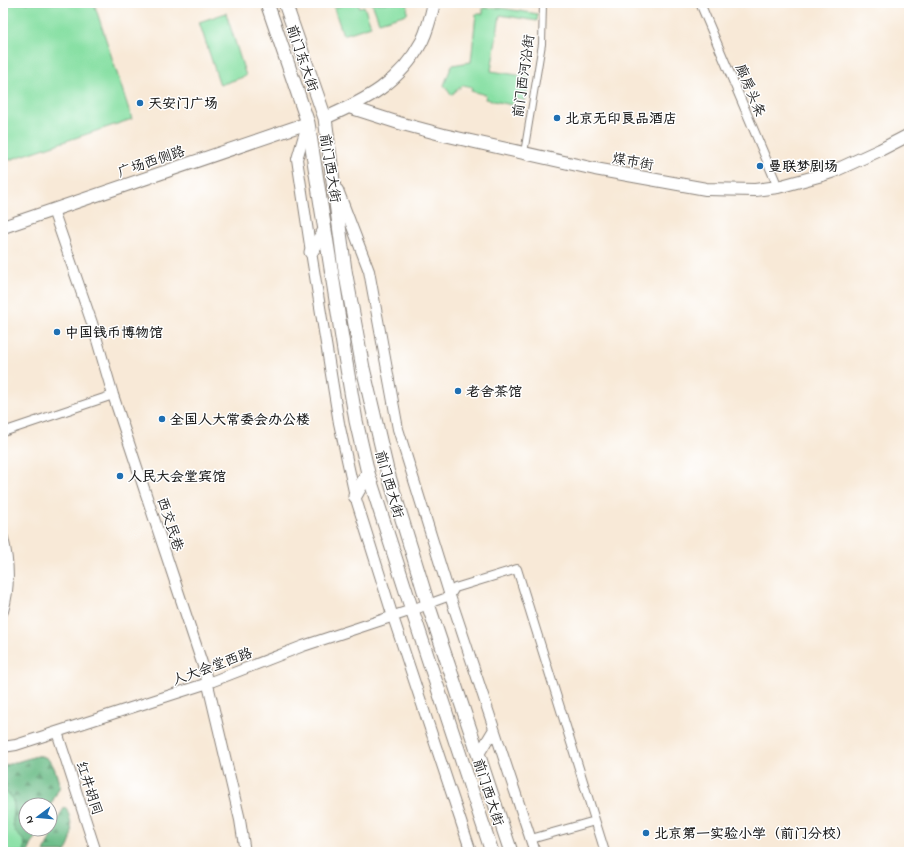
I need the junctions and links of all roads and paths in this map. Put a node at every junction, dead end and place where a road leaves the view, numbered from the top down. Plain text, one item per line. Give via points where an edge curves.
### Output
1 (267, 3) edge
2 (285, 3) edge
3 (434, 3) edge
4 (543, 3) edge
5 (700, 3) edge
6 (349, 107) junction
7 (325, 118) junction
8 (308, 123) junction
9 (909, 135) edge
10 (524, 153) junction
11 (332, 173) junction
12 (778, 187) junction
13 (53, 210) junction
14 (3, 227) edge
15 (325, 230) junction
16 (311, 252) junction
17 (113, 395) junction
18 (3, 432) edge
19 (368, 473) junction
20 (355, 496) junction
21 (3, 538) edge
22 (450, 596) junction
23 (428, 604) junction
24 (412, 610) junction
25 (3, 611) edge
26 (393, 617) junction
27 (208, 683) junction
28 (494, 729) junction
29 (57, 732) junction
30 (3, 748) edge
31 (479, 754) junction
32 (595, 821) junction
33 (531, 839) junction
34 (96, 852) edge
35 (245, 852) edge
36 (471, 852) edge
37 (492, 852) edge
38 (511, 852) edge
39 (535, 852) edge
40 (604, 852) edge

1 - 8 main road, 前门东大街
2 - 7 main road, 前门东大街
3 - 6 main road via 422,40 410,60 394,78 374,94
4 - 10 street, 前门西河沿街 via 542,44
5 - 12 street, 廊房头条
6 - 7 main road
6 - 10 main road, 煤市街 via 444,135
7 - 8 main road
7 - 11 main road, 前门西大街
8 - 13 main road, 广场西侧路
8 - 15 main road, 前门西大街
8 - 16 street, 前门西大街 via 297,159
9 - 12 main road, 煤市街 via 822,175
10 - 12 main road, 煤市街 via 706,189 755,190
11 - 22 street, 前门西大街 via 369,271 398,428
11 - 23 main road, 前门西大街 via 345,270 364,376 386,470
13 - 14 main road, 广场西侧路
13 - 17 street, 西交民巷 via 92,323
15 - 16 main road
15 - 19 main road, 前门西大街 via 355,414
16 - 20 street, 前门西大街 via 339,423
17 - 18 street
17 - 27 street, 西交民巷
19 - 20 main road
19 - 24 main road, 前门西大街
20 - 26 street, 前门西大街
21 - 25 street via 8,565 8,586
22 - 23 street
22 - 28 street, 前门西大街
22 - 32 street via 455,588 517,569
23 - 24 street, 人大会堂西路
23 - 31 main road, 前门西大街
24 - 26 street, 人大会堂西路
24 - 37 main road, 前门西大街
26 - 27 street, 人大会堂西路 via 303,646
26 - 36 street, 前门西大街
27 - 29 street, 人大会堂西路
27 - 35 street, 西交民巷
28 - 31 street
28 - 33 street, 前门西大街
29 - 30 street, 人大会堂西路
29 - 34 street, 红井胡同
31 - 38 main road, 前门西大街
32 - 33 street
32 - 40 street
33 - 39 street, 前门西大街

